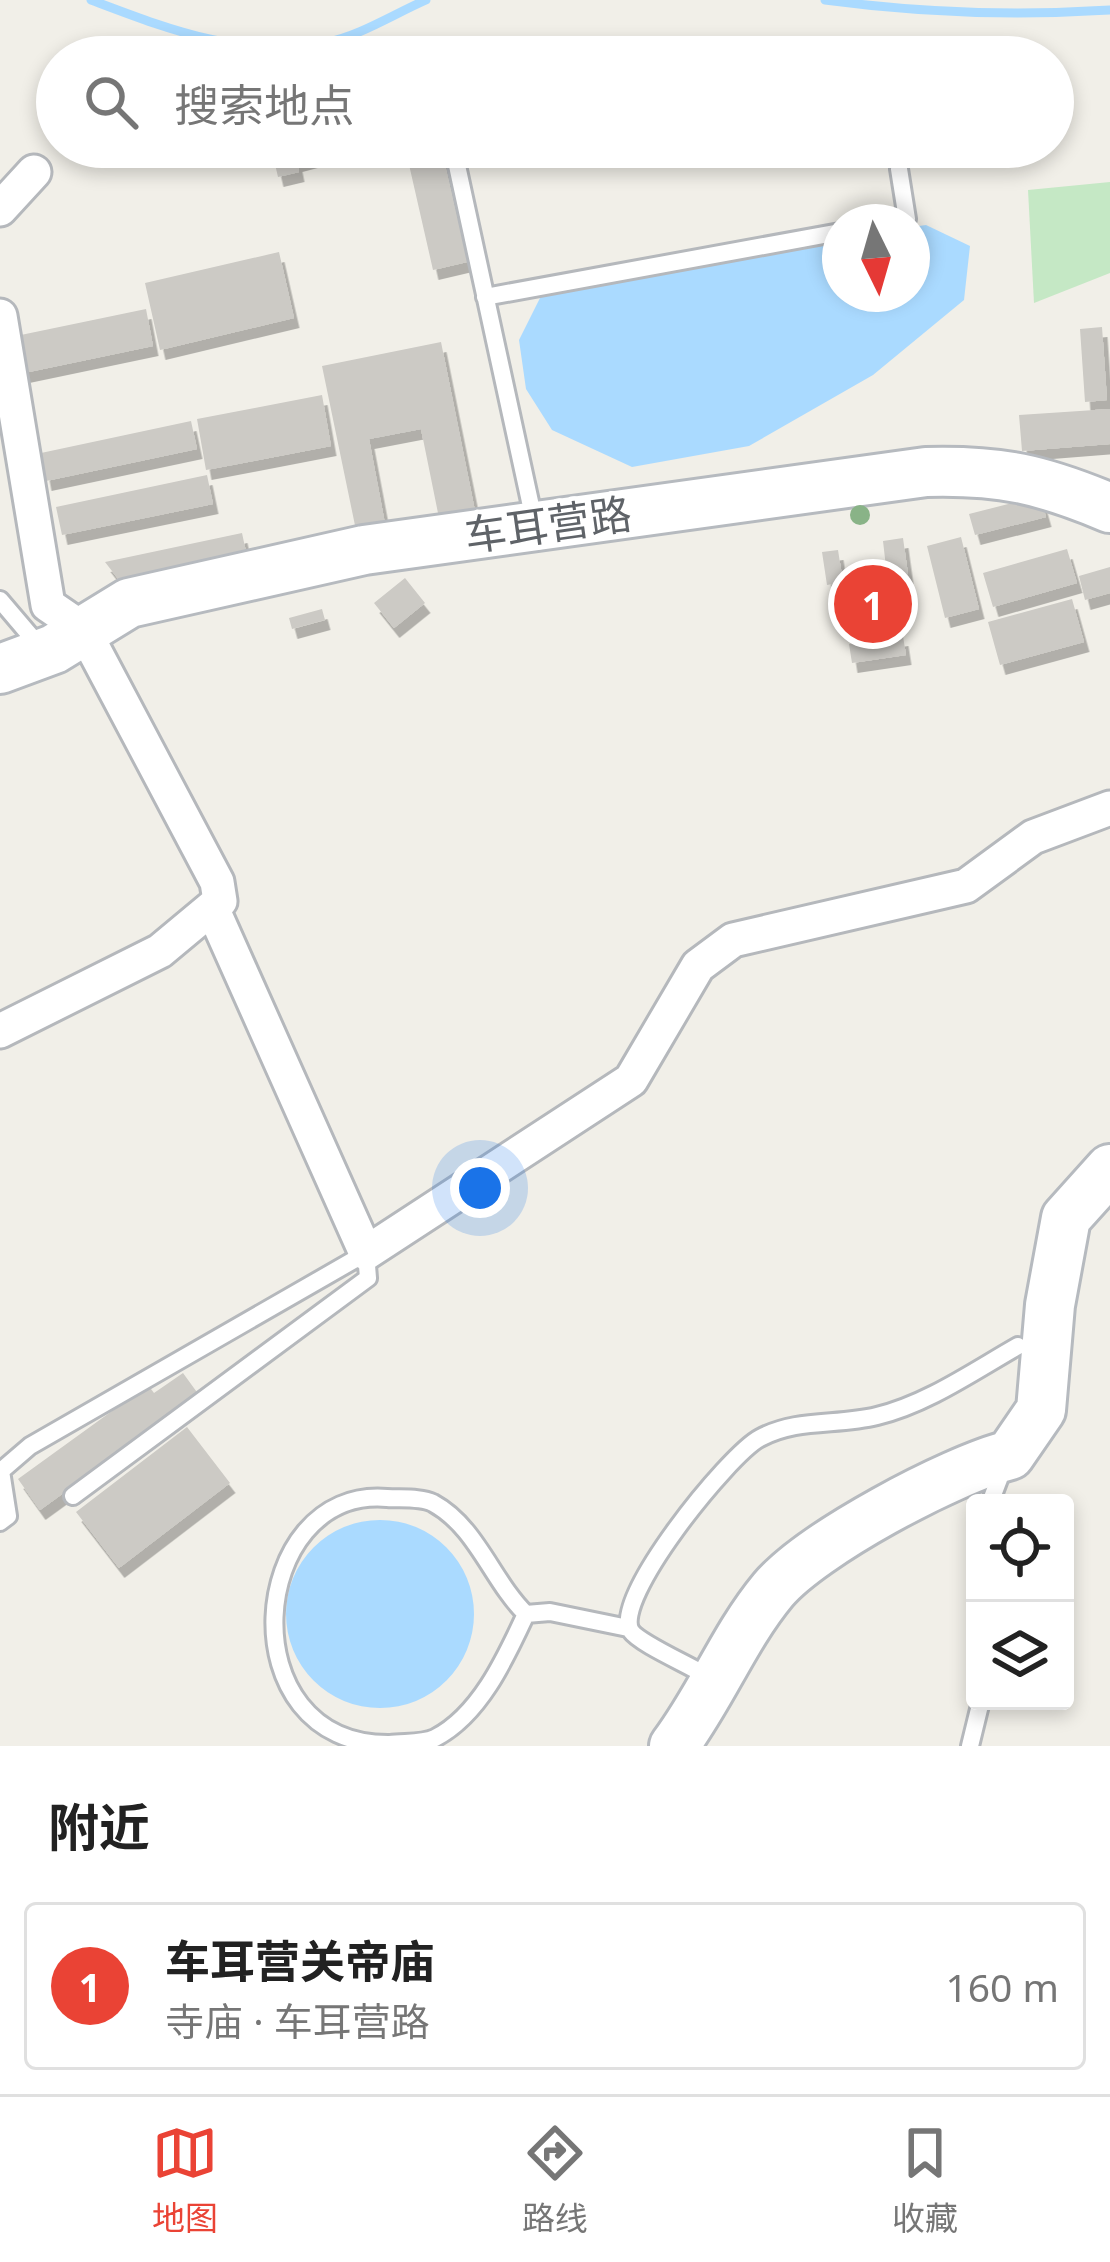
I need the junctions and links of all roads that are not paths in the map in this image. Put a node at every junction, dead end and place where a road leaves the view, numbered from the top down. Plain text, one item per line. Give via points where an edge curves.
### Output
1 (457, 168) edge
2 (899, 169) dead end
3 (34, 172) dead end
4 (905, 204) edge
5 (0, 209) edge
6 (822, 235) edge
7 (485, 297) junction
8 (0, 316) edge
9 (1110, 508) edge
10 (536, 526) junction
11 (0, 600) edge
12 (64, 640) junction
13 (0, 669) edge
14 (1110, 808) edge
15 (213, 910) junction
16 (0, 1031) edge
17 (1110, 1169) edge
18 (366, 1253) junction
19 (1018, 1346) dead end
20 (1010, 1455) junction
21 (994, 1494) edge
22 (73, 1496) dead end
23 (0, 1522) edge
24 (526, 1614) junction
25 (628, 1628) junction
26 (715, 1682) junction
27 (979, 1710) edge
28 (674, 1746) edge
29 (970, 1746) edge

1 - 7 lane
2 - 4 lane
3 - 5 street
6 - 7 lane
7 - 10 lane
8 - 12 street via 48,605
9 - 10 street, 车耳营路 via 1041,479 926,472
10 - 12 street, 车耳营路 via 364,550 129,603
11 - 12 lane
12 - 13 street, 车耳营路
12 - 15 street via 217,882
14 - 18 street via 1033,837 966,886 733,940 698,967 632,1080
15 - 16 street via 160,951
15 - 18 street
17 - 20 street via 1066,1218 1041,1410
18 - 22 lane via 368,1278
18 - 23 lane via 30,1446 1,1471 9,1501
19 - 25 lane via 876,1417 790,1426 756,1440 668,1539 626,1613
20 - 21 lane
20 - 26 street via 977,1463 800,1562 770,1593
24 - 24 lane via 483,1696 451,1724 434,1738 375,1745 326,1733 298,1709 278,1673 270,1618 314,1522 365,1496 431,1502 473,1539 502,1591
24 - 25 lane
25 - 26 lane
26 - 28 street
27 - 29 lane

